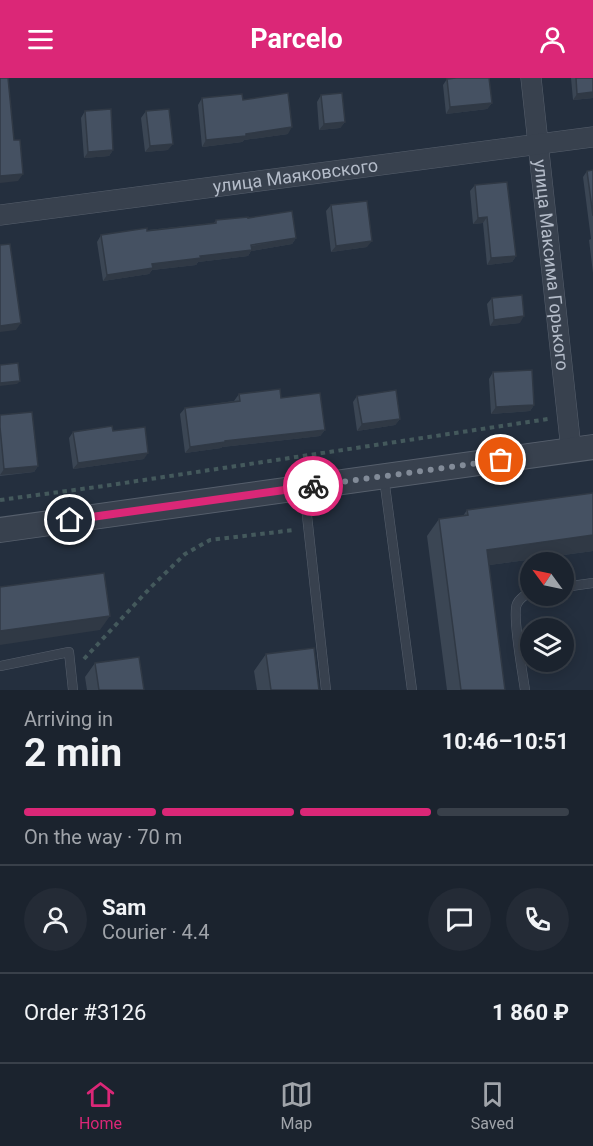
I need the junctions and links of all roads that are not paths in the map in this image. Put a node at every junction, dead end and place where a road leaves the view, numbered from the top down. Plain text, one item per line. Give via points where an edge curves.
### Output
1 (531, 78) edge
2 (593, 137) edge
3 (538, 145) junction
4 (0, 215) edge
5 (582, 448) edge
6 (384, 477) junction
7 (303, 488) junction
8 (0, 530) edge
9 (593, 583) edge
10 (574, 586) edge
11 (520, 601) edge
12 (0, 666) edge
13 (73, 690) edge
14 (326, 690) edge
15 (412, 690) edge
16 (525, 690) edge

1 - 3 street, улица Максима Горького
2 - 3 street, улица Маяковского
3 - 4 street, улица Маяковского
3 - 5 street, улица Максима Горького via 567,416
5 - 6 street
6 - 7 street
6 - 15 lane
7 - 8 street
7 - 14 lane
9 - 10 lane
11 - 16 lane via 516,618
12 - 13 lane via 69,652

